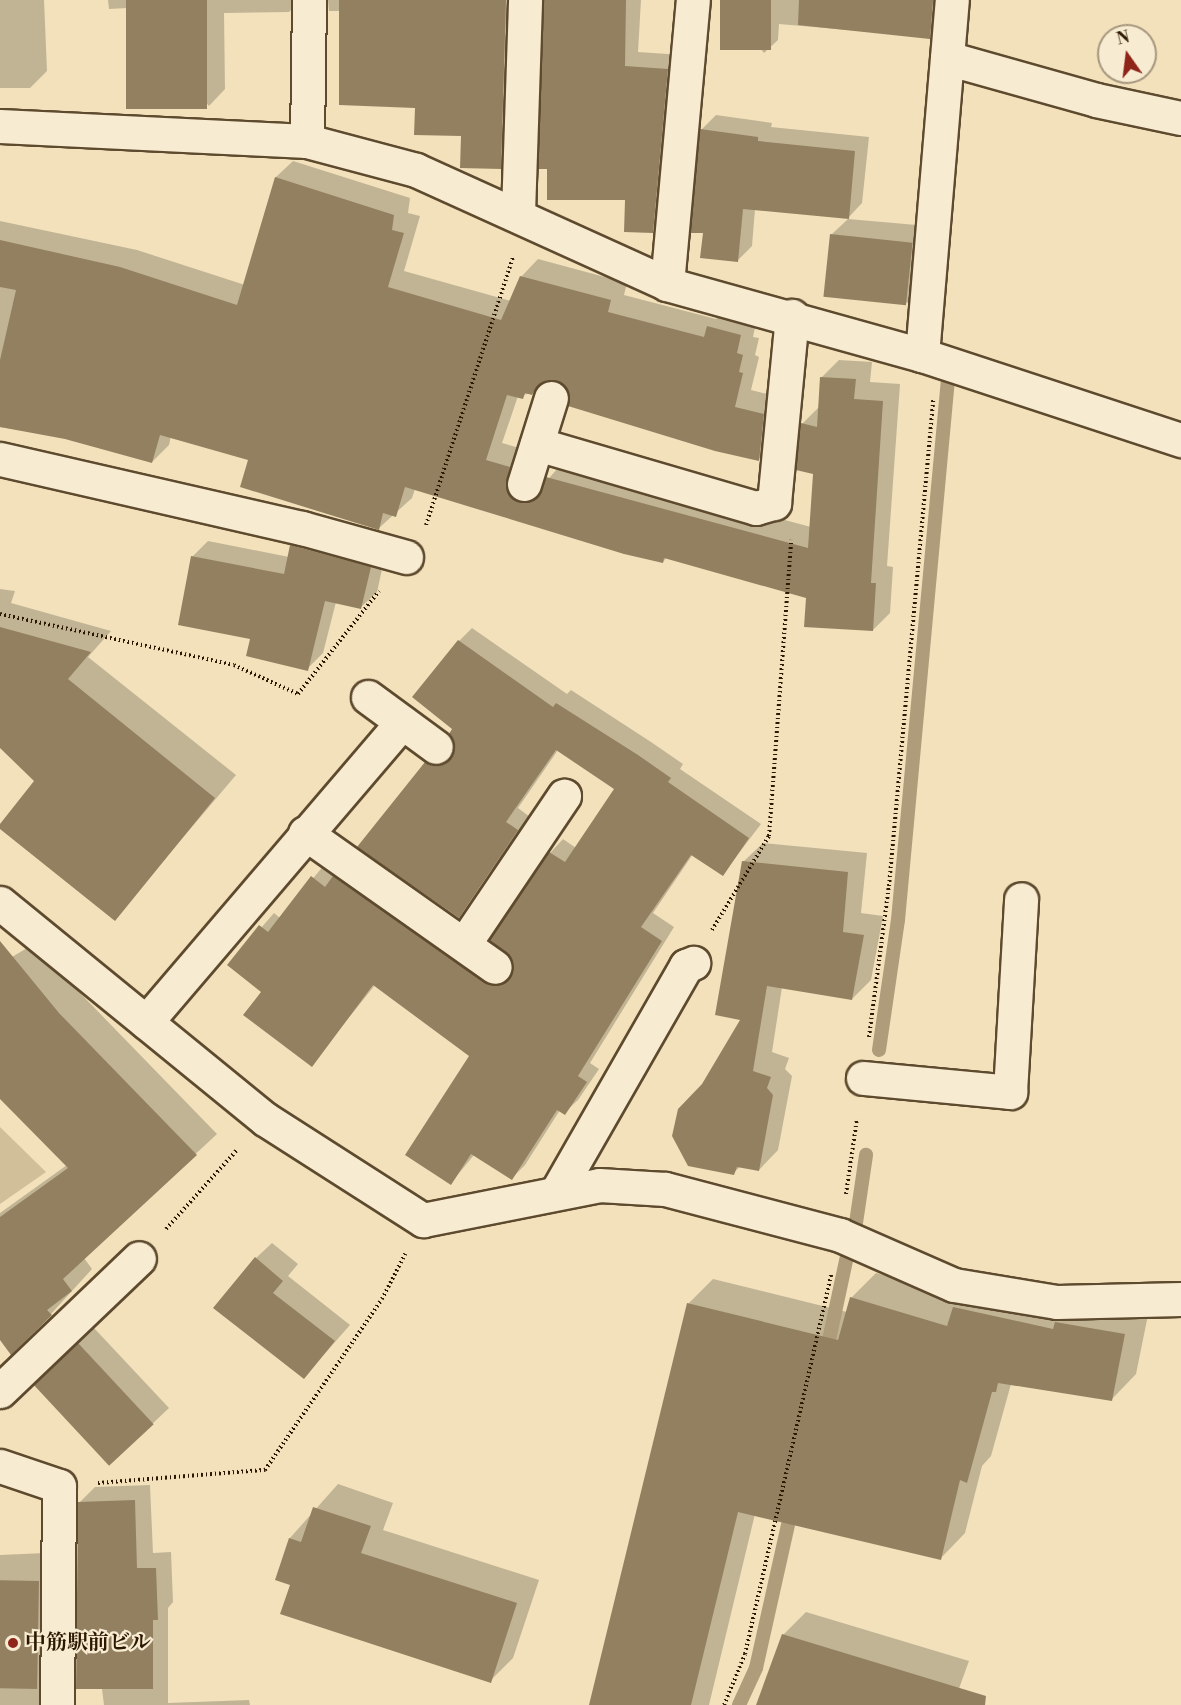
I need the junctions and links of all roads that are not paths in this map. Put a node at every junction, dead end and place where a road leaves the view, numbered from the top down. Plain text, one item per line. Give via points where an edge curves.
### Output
1 (309, 0) edge
2 (525, 0) edge
3 (693, 0) edge
4 (952, 0) edge
5 (947, 58) junction
6 (1181, 118) edge
7 (0, 126) edge
8 (307, 141) junction
9 (518, 213) junction
10 (667, 284) junction
11 (792, 316) junction
12 (929, 357) junction
13 (551, 398) dead end
14 (1181, 440) edge
15 (537, 444) junction
16 (0, 459) edge
17 (524, 484) dead end
18 (406, 557) dead end
19 (368, 697) dead end
20 (402, 722) junction
21 (435, 747) dead end
22 (564, 796) dead end
23 (305, 833) junction
24 (1021, 900) dead end
25 (0, 903) edge
26 (464, 945) junction
27 (693, 963) road end
28 (495, 967) dead end
29 (146, 1022) junction
30 (863, 1078) road end
31 (556, 1193) junction
32 (139, 1258) road end
33 (1181, 1299) edge
34 (0, 1391) edge
35 (0, 1466) edge
36 (57, 1705) edge

1 - 8 street
2 - 9 street
3 - 10 street
4 - 5 street
5 - 6 street via 1096,100
5 - 12 street
7 - 8 street
8 - 9 street via 417,170
9 - 10 street
10 - 11 street
11 - 12 street
11 - 15 street via 774,503 756,508
12 - 14 street
13 - 15 street
15 - 17 street
16 - 18 street via 302,528
19 - 20 street
20 - 21 street
20 - 23 street
22 - 26 street
23 - 26 street
23 - 29 street
24 - 30 street via 1010,1092
25 - 29 street
26 - 28 street
27 - 31 street via 686,966
29 - 31 street via 265,1119 423,1220
31 - 33 street via 599,1185 665,1189 840,1235 954,1285 1057,1302
32 - 34 street
35 - 36 street via 59,1486

